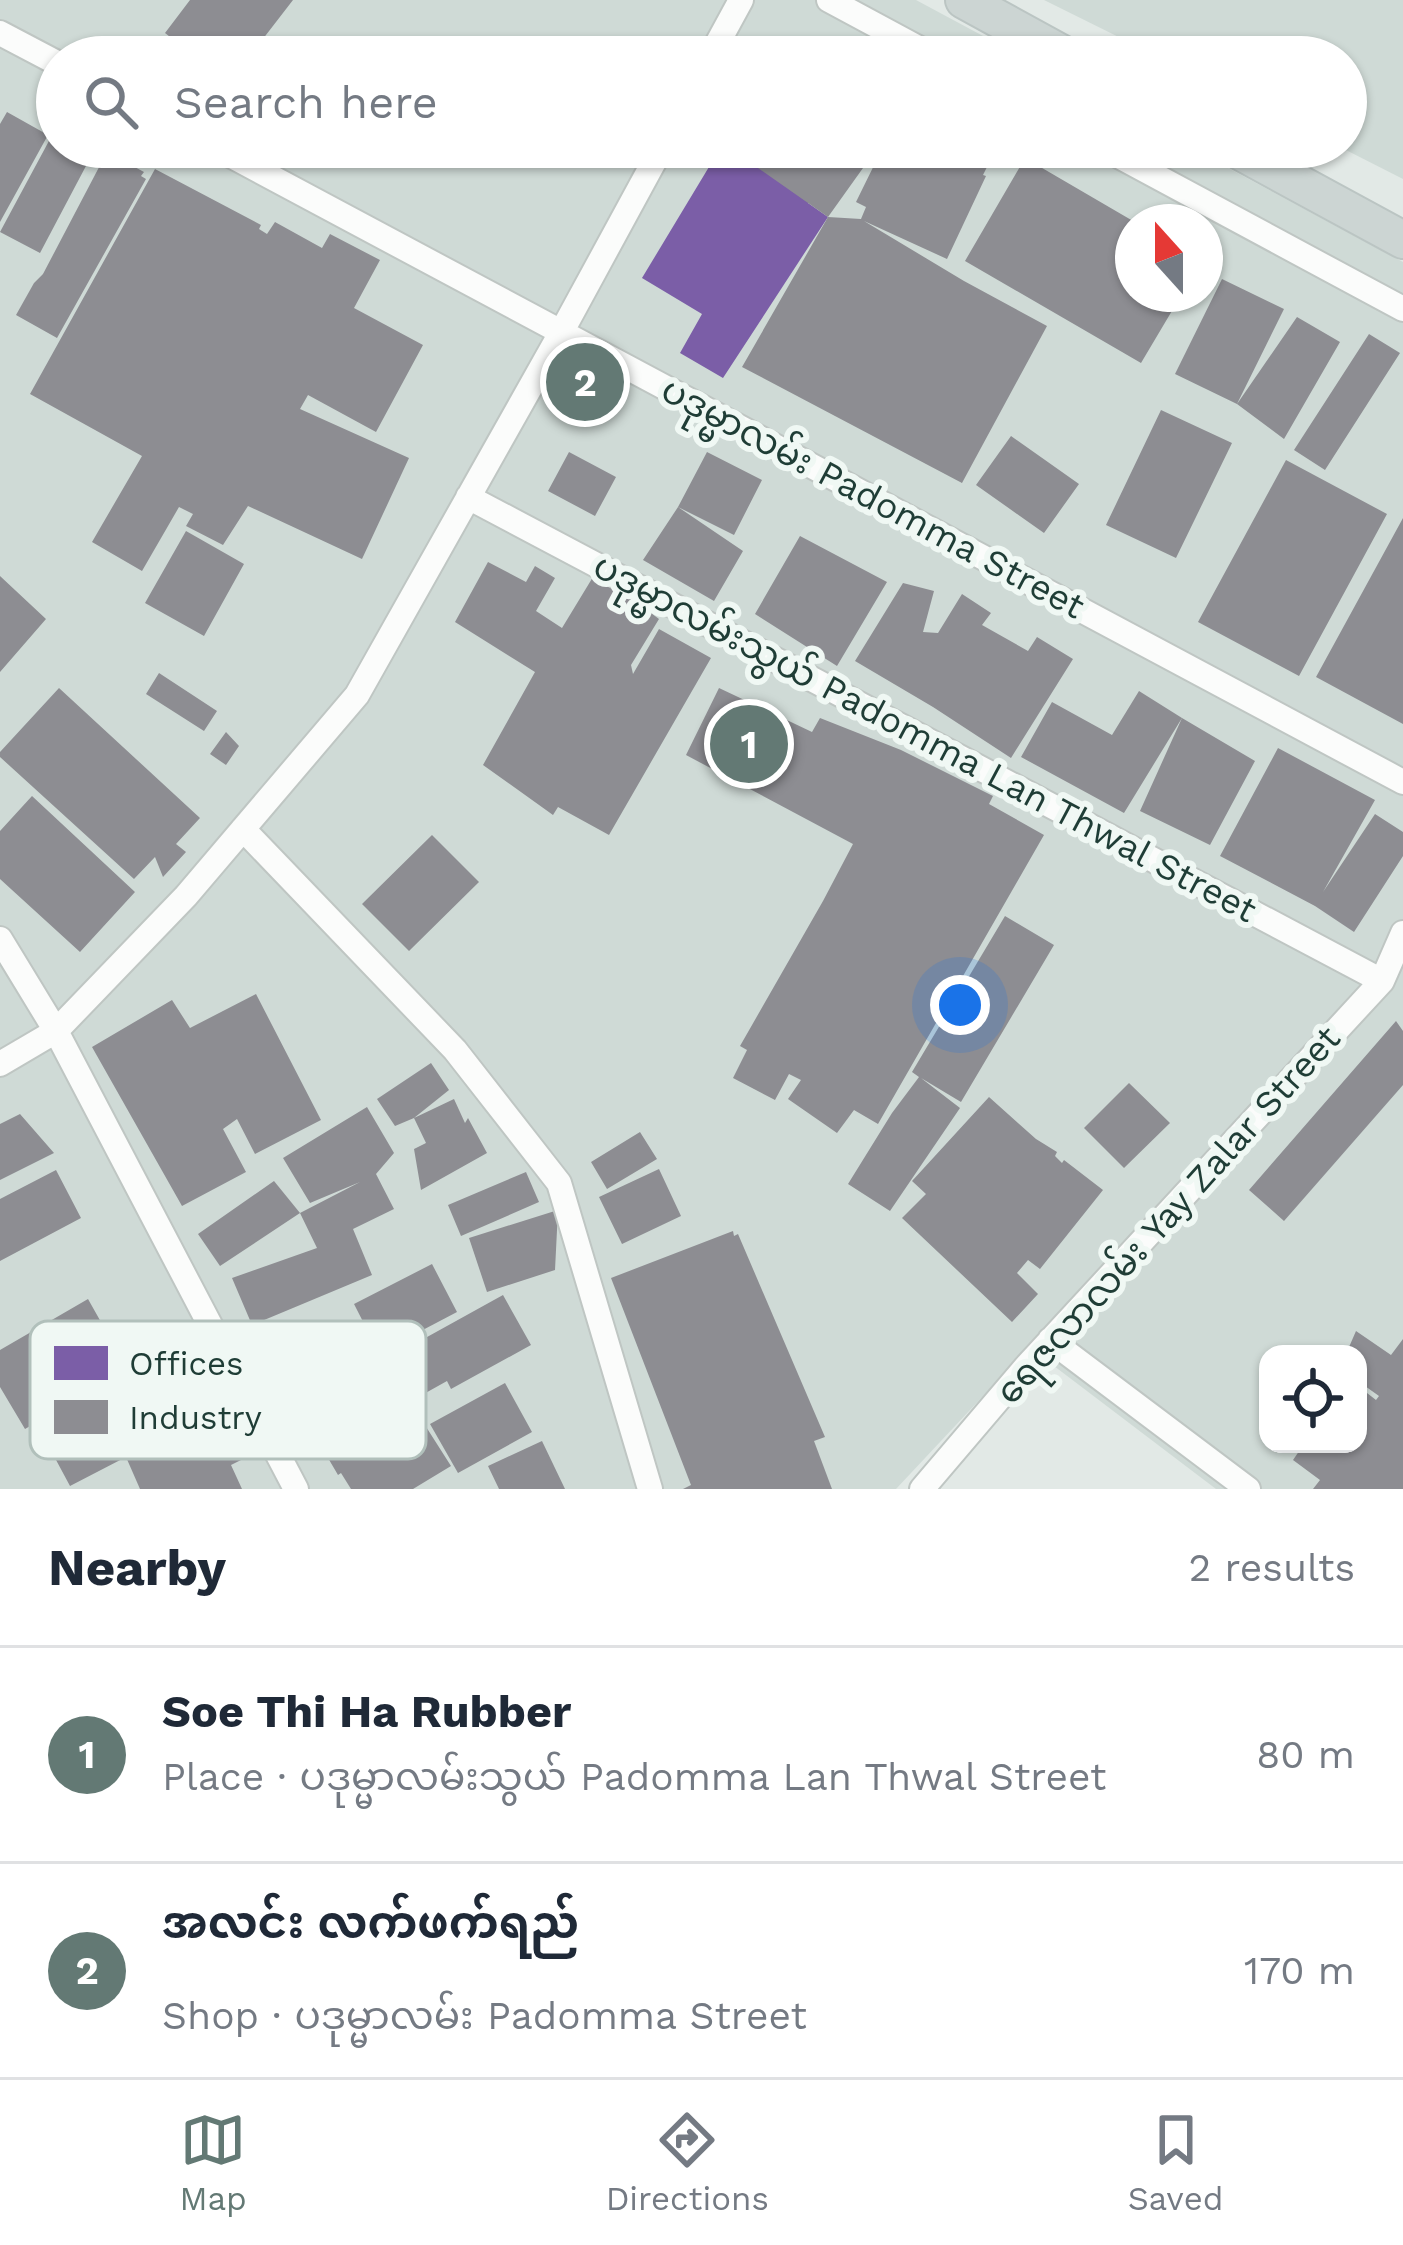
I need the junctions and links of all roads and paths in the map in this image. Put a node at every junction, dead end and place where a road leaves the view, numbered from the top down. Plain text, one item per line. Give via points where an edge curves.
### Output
1 (741, 0) edge
2 (829, 0) edge
3 (964, 0) edge
4 (0, 33) edge
5 (721, 36) edge
6 (896, 36) edge
7 (1030, 36) edge
8 (36, 52) edge
9 (255, 168) edge
10 (651, 168) edge
11 (1141, 168) edge
12 (1271, 168) edge
13 (1403, 240) edge
14 (1403, 309) edge
15 (562, 331) junction
16 (468, 497) junction
17 (1403, 782) edge
18 (243, 829) junction
19 (1403, 933) edge
20 (0, 939) edge
21 (1382, 981) junction
22 (56, 1031) junction
23 (0, 1064) edge
24 (208, 1321) edge
25 (1050, 1340) junction
26 (280, 1459) edge
27 (296, 1489) edge
28 (650, 1489) edge
29 (922, 1489) edge
30 (1248, 1489) edge

1 - 5 street
2 - 6 street
3 - 7 main road
4 - 8 street
9 - 15 street, ပဒုမ္မာလမ်း Padomma Street
10 - 15 street
11 - 14 street
12 - 13 main road
15 - 16 street
15 - 17 street, ပဒုမ္မာလမ်း Padomma Street
16 - 18 street via 357,695
16 - 21 street, ပဒုမ္မာလမ်းသွယ် Padomma Lan Thwal Street
18 - 22 street
18 - 28 street via 455,1050 559,1184
19 - 21 street, ရေဇလာလမ်း Yay Zalar Street
20 - 22 street
21 - 25 street, ရေဇလာလမ်း Yay Zalar Street
22 - 23 street
22 - 24 street
25 - 29 street, ရေဇလာလမ်း Yay Zalar Street
25 - 30 street
26 - 27 street

